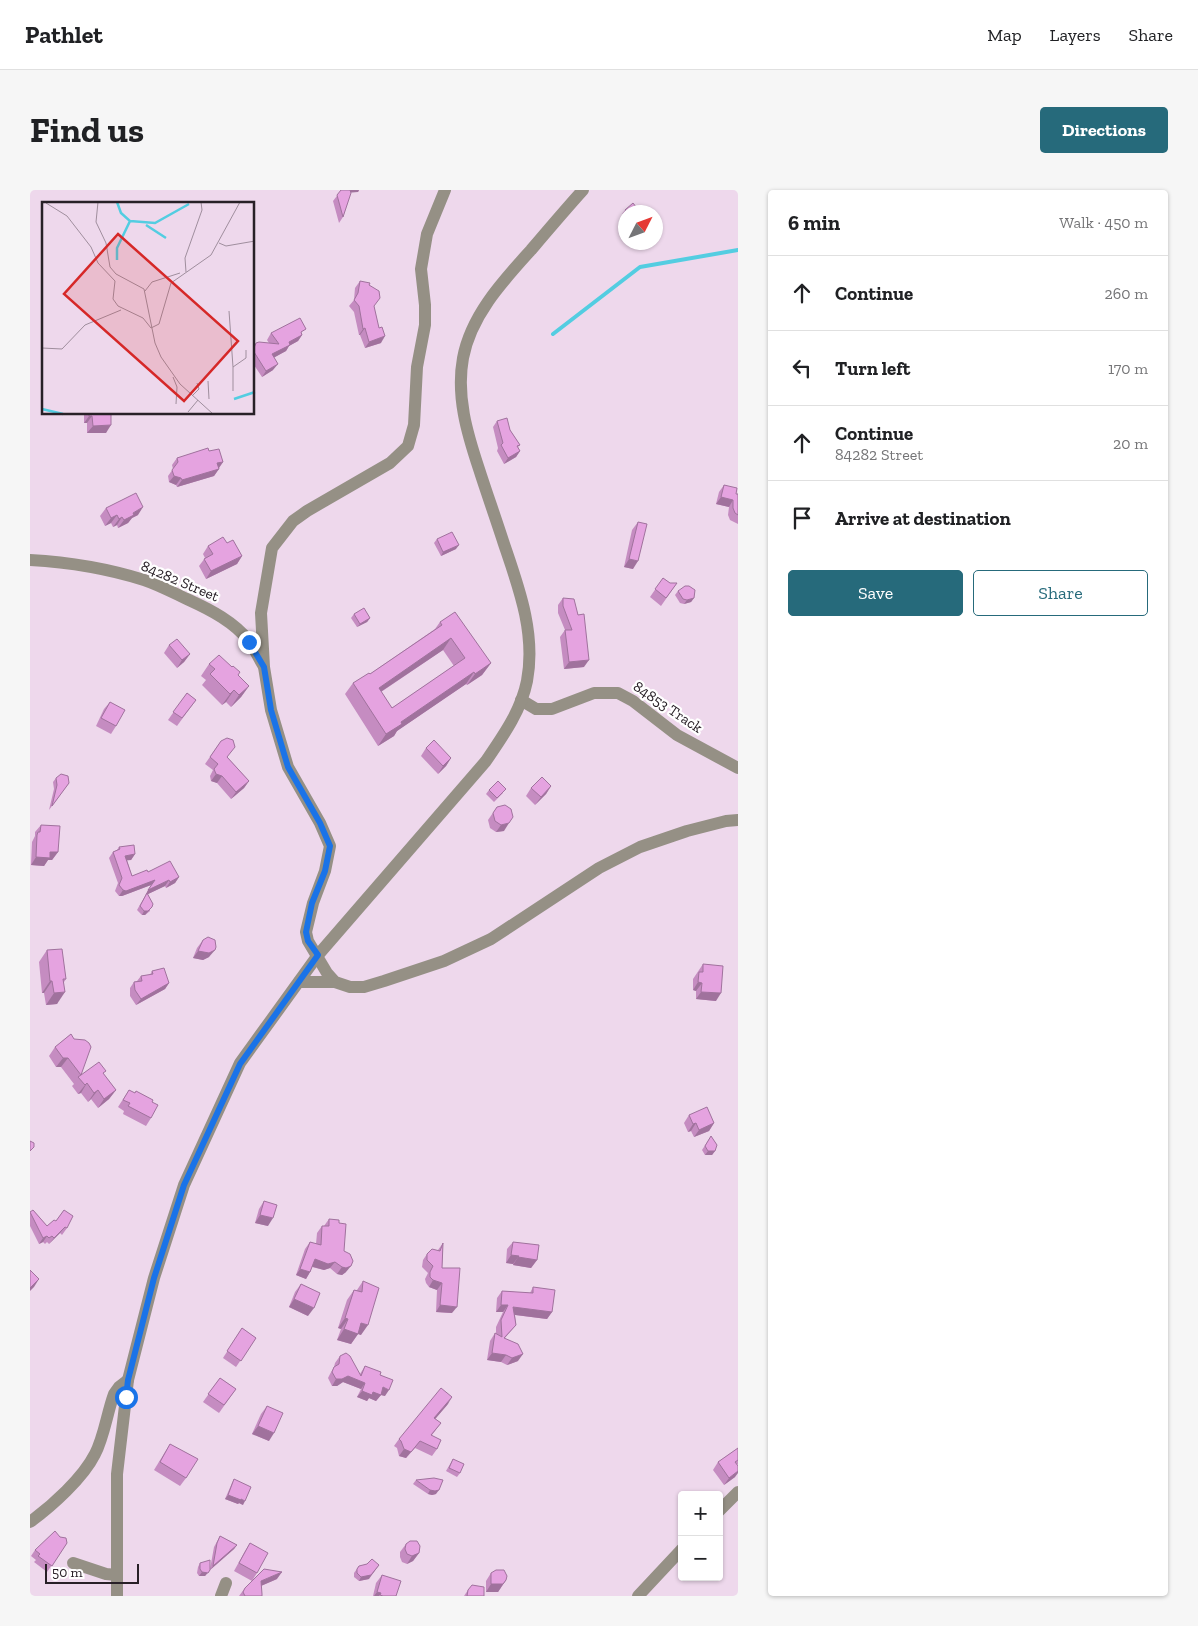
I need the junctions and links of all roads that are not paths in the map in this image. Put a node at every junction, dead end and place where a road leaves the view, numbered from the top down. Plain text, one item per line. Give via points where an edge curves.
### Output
1 (445, 190) edge
2 (583, 190) edge
3 (30, 560) edge
4 (264, 667) junction
5 (521, 700) junction
6 (738, 768) edge
7 (738, 820) edge
8 (318, 955) junction
9 (299, 982) junction
10 (335, 982) junction
11 (128, 1380) junction
12 (738, 1492) edge
13 (723, 1507) edge
14 (30, 1522) edge
15 (678, 1553) edge
16 (73, 1563) dead end
17 (117, 1575) junction
18 (226, 1582) dead end
19 (117, 1596) edge
20 (221, 1596) edge
21 (638, 1596) edge

1 - 4 street via 427,234 421,269 425,325 417,367 414,425 408,446 390,463 307,511 294,521 272,548 261,613
2 - 5 street via 484,307 463,357 463,414 473,453 521,592 528,633 527,680
3 - 4 street, 84282 Street via 124,575 155,584 208,608 236,628
4 - 8 street via 271,710 288,767 330,846 306,932
5 - 6 street, 84853 Track via 536,709 552,709 594,693 618,693 677,735
5 - 8 street via 509,728 486,761
7 - 10 street via 687,831 640,847 599,868 491,939 444,961 364,987
8 - 9 street
8 - 10 street
9 - 10 street
9 - 11 street via 240,1064 184,1185 154,1278
11 - 14 street via 114,1394 96,1453 86,1470
11 - 17 street via 117,1474
12 - 13 street
15 - 21 street
16 - 17 street
17 - 19 street
18 - 20 street

